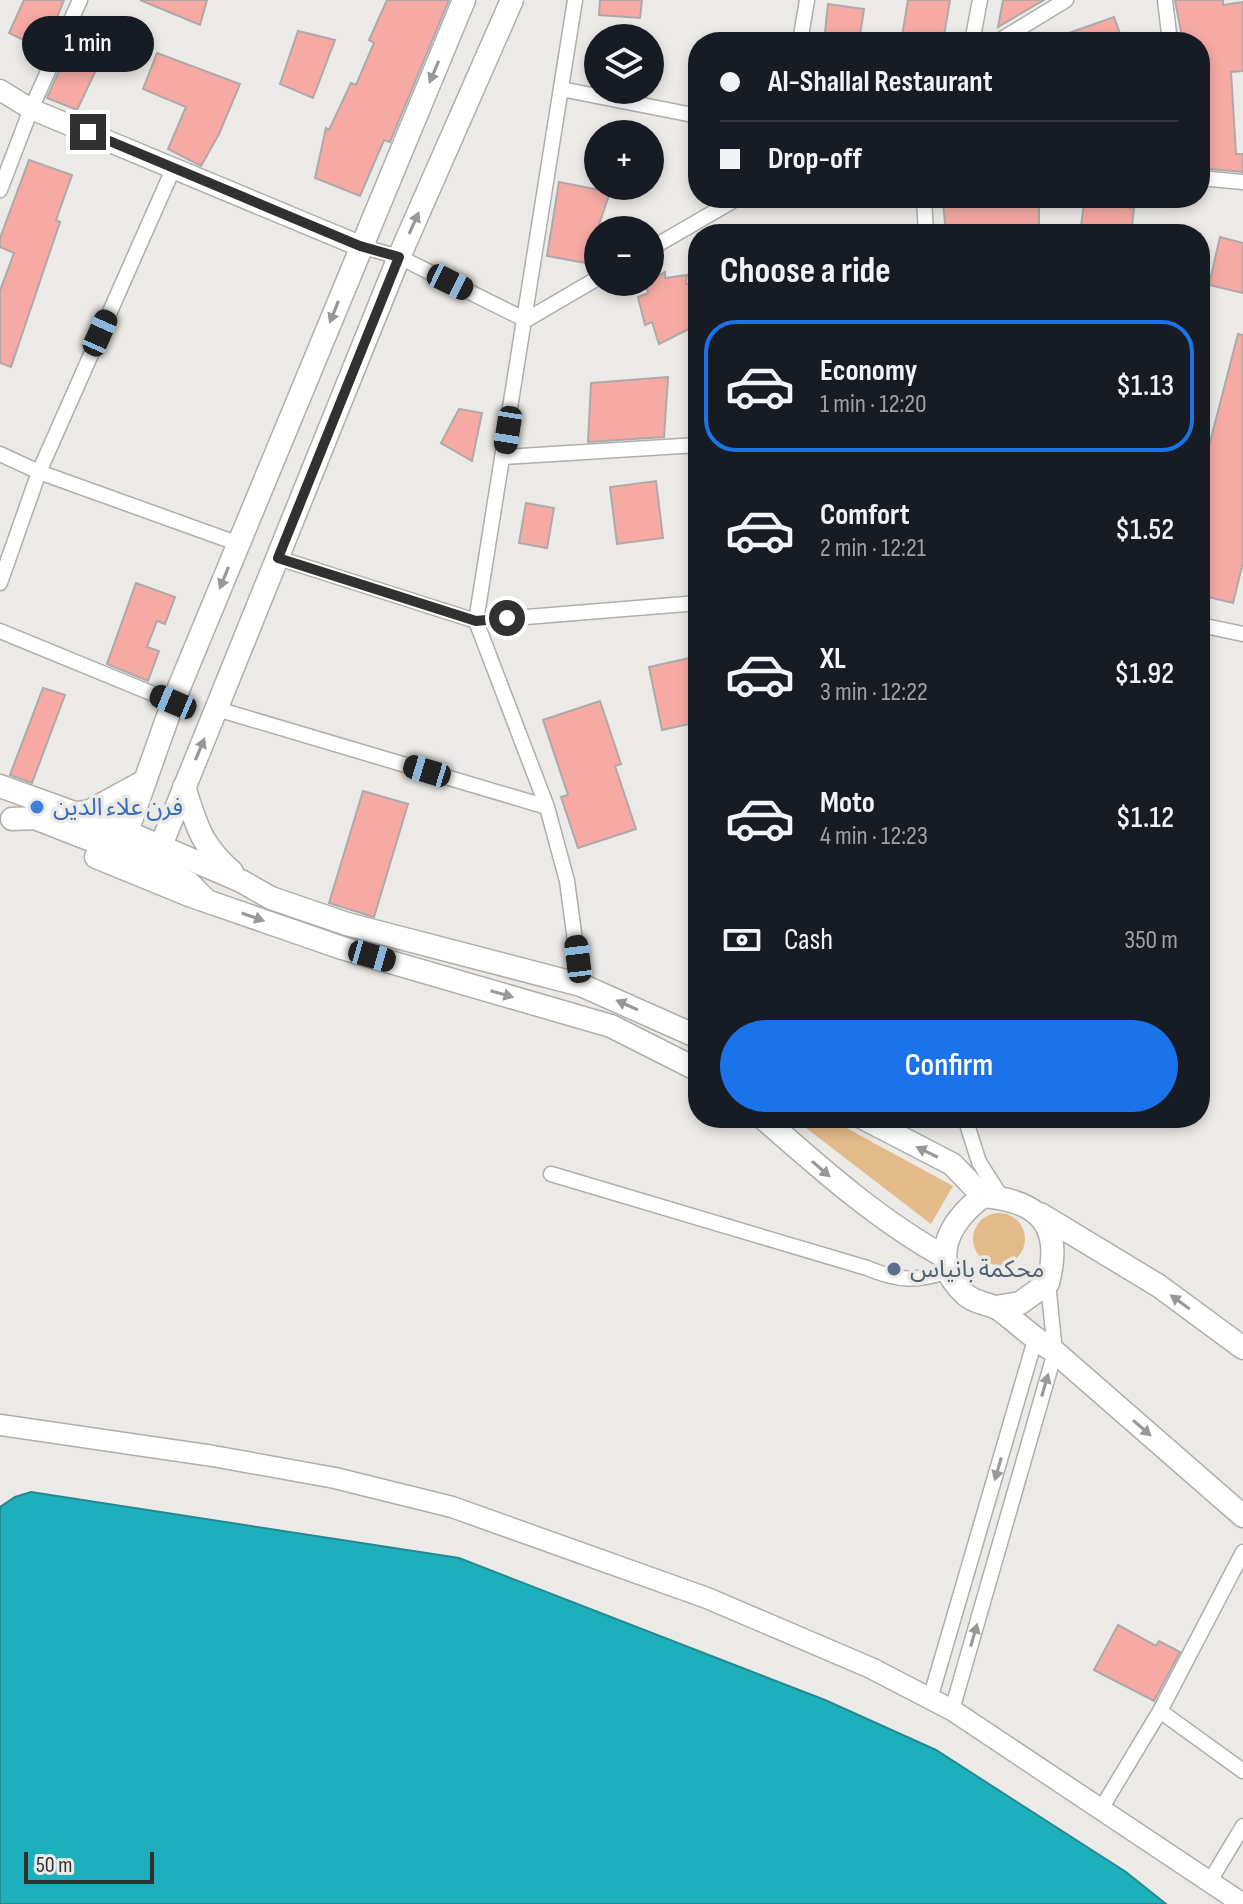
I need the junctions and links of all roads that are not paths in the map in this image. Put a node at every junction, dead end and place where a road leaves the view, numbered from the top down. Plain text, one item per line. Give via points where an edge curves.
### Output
1 (80, 0) edge
2 (464, 0) edge
3 (512, 0) edge
4 (575, 0) edge
5 (807, 0) edge
6 (980, 0) edge
7 (1066, 0) edge
8 (1165, 0) edge
9 (802, 32) edge
10 (974, 32) edge
11 (1013, 32) edge
12 (1169, 32) edge
13 (561, 89) junction
14 (0, 90) edge
15 (31, 109) junction
16 (688, 114) edge
17 (174, 167) junction
18 (1210, 179) edge
19 (1243, 182) edge
20 (0, 190) edge
21 (721, 208) edge
22 (693, 224) edge
23 (688, 227) edge
24 (664, 241) edge
25 (360, 246) junction
26 (399, 257) junction
27 (584, 286) edge
28 (526, 320) junction
29 (688, 446) edge
30 (0, 454) edge
31 (504, 457) junction
32 (39, 472) junction
33 (239, 544) junction
34 (278, 558) junction
35 (0, 583) edge
36 (688, 604) edge
37 (476, 621) junction
38 (1210, 627) edge
39 (0, 631) edge
40 (1243, 634) edge
41 (173, 702) junction
42 (217, 709) junction
43 (143, 782) junction
44 (184, 787) junction
45 (1, 788) edge
46 (547, 807) junction
47 (71, 814) junction
48 (6, 816) edge
49 (127, 832) junction
50 (160, 848) junction
51 (138, 856) junction
52 (241, 881) junction
53 (207, 901) junction
54 (581, 985) junction
55 (688, 1033) edge
56 (688, 1065) edge
57 (775, 1128) edge
58 (882, 1128) edge
59 (968, 1128) edge
60 (551, 1174) dead end
61 (992, 1197) junction
62 (1035, 1212) junction
63 (947, 1264) junction
64 (1048, 1283) junction
65 (996, 1307) junction
66 (1045, 1346) junction
67 (1243, 1348) edge
68 (0, 1425) edge
69 (26, 1430) junction
70 (0, 1436) edge
71 (1243, 1516) edge
72 (1243, 1552) edge
73 (930, 1699) junction
74 (952, 1710) junction
75 (1160, 1711) junction
76 (1243, 1771) edge
77 (1101, 1809) junction
78 (1243, 1826) edge
79 (1210, 1881) junction
80 (1243, 1904) edge

1 - 15 street
2 -> 25 main road
26 -> 3 main road
4 - 13 street
5 - 9 street
6 - 10 street
7 - 11 street
8 - 12 street
13 - 16 street
13 - 28 street
14 - 15 street
15 - 17 street
15 - 20 street
17 - 25 street
17 - 32 street
18 - 19 street
21 - 22 street
23 - 24 street
25 - 26 street
25 -> 33 main road
26 - 28 street
26 - 34 main road
27 - 28 street
28 - 31 street
29 - 31 street
30 - 32 street
31 - 37 street
32 - 33 street
32 - 35 street
33 -> 41 main road
34 - 37 street
34 - 42 main road
36 - 37 street
37 - 46 street
38 - 40 street
39 - 41 street
41 - 43 main road
44 -> 42 main road
42 - 46 street
43 - 47 main road via 90,811
43 - 49 main road
44 - 50 main road
44 - 52 main road via 203,842
45 - 47 main road
46 - 54 street via 567,881
47 - 49 main road
48 - 51 main road via 35,818
48 - 53 main road via 111,865
49 - 50 main road
49 - 51 main road
50 - 51 main road
50 - 52 main road
51 - 53 main road via 189,883
52 - 54 main road via 271,898 347,924
53 -> 56 main road via 342,948 611,1026
55 -> 54 main road
57 -> 63 main road via 839,1184
61 -> 58 main road via 952,1164
59 - 61 street
60 - 63 street via 890,1278 925,1279
61 - 62 main road via 1020,1202
61 - 63 main road via 954,1222 947,1239
62 - 64 main road via 1053,1243
67 -> 62 main road via 1159,1286
63 - 65 main road via 966,1295
64 - 65 main road via 1020,1303
64 - 66 street
65 - 66 main road
66 -> 71 main road
66 -> 73 street
74 -> 66 street
68 - 69 street
69 - 70 street
69 - 73 street via 335,1478 452,1507 707,1598
72 - 75 street
73 - 74 street
74 - 77 street
75 - 76 street
75 - 77 street
77 - 79 street
78 - 79 street
79 - 80 street

